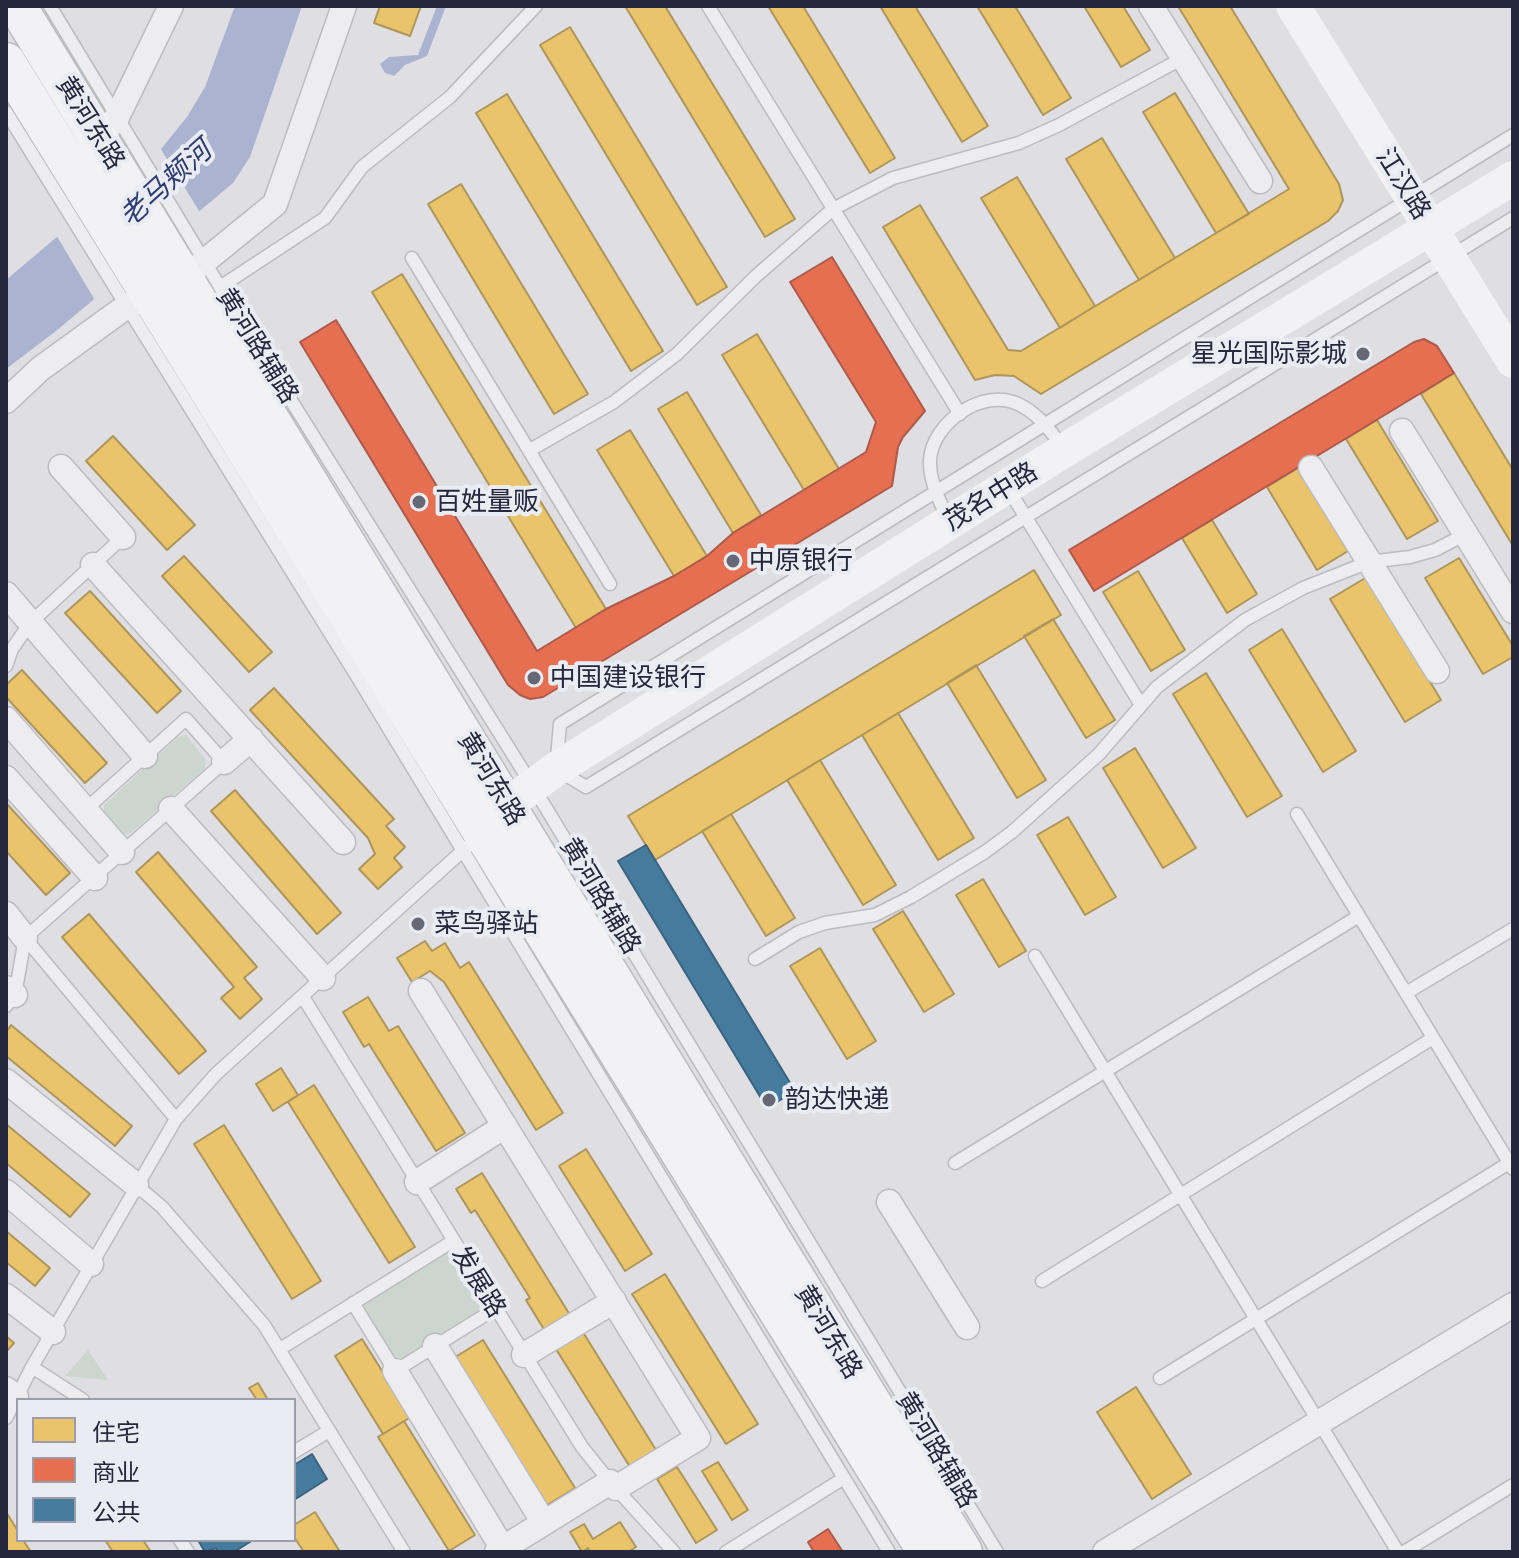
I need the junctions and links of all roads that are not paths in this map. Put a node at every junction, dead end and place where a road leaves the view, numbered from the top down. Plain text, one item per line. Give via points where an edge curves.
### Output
1 (17, 6) edge
2 (50, 6) edge
3 (171, 6) edge
4 (344, 6) edge
5 (536, 6) edge
6 (708, 6) edge
7 (1151, 6) edge
8 (1293, 6) edge
9 (1183, 58) junction
10 (6, 62) edge
11 (15, 118) edge
12 (1513, 135) edge
13 (115, 138) junction
14 (1513, 178) edge
15 (1260, 181) dead end
16 (1411, 198) junction
17 (833, 209) junction
18 (1513, 218) edge
19 (1439, 243) junction
20 (412, 258) dead end
21 (196, 267) junction
22 (135, 295) junction
23 (1513, 361) edge
24 (6, 401) edge
25 (960, 414) junction
26 (1402, 431) dead end
27 (1055, 438) junction
28 (530, 450) junction
29 (61, 467) dead end
30 (1311, 468) dead end
31 (1007, 487) junction
32 (943, 507) junction
33 (1025, 517) junction
34 (1466, 534) junction
35 (123, 537) joint
36 (1369, 562) junction
37 (93, 565) junction
38 (610, 584) dead end
39 (6, 594) edge
40 (1513, 611) edge
41 (30, 623) junction
42 (6, 666) edge
43 (1437, 671) dead end
44 (1141, 705) junction
45 (6, 719) edge
46 (251, 739) junction
47 (145, 756) junction
48 (224, 762) junction
49 (6, 778) edge
50 (171, 809) junction
51 (508, 809) junction
52 (85, 810) junction
53 (1297, 814) dead end
54 (343, 842) dead end
55 (122, 852) junction
56 (95, 878) junction
57 (6, 914) edge
58 (1359, 916) junction
59 (1513, 929) edge
60 (25, 938) junction
61 (1035, 956) dead end
62 (755, 959) dead end
63 (323, 978) junction
64 (421, 991) dead end
65 (1406, 993) junction
66 (9, 996) edge
67 (303, 997) junction
68 (1433, 1038) junction
69 (1106, 1071) junction
70 (6, 1081) edge
71 (176, 1119) junction
72 (505, 1126) junction
73 (955, 1163) dead end
74 (1511, 1166) edge
75 (417, 1182) junction
76 (136, 1185) junction
77 (6, 1192) edge
78 (1181, 1195) junction
79 (889, 1202) dead end
80 (453, 1241) junction
81 (91, 1264) junction
82 (1042, 1281) dead end
83 (6, 1296) edge
84 (614, 1301) junction
85 (353, 1303) junction
86 (1513, 1305) edge
87 (495, 1309) junction
88 (1256, 1319) junction
89 (967, 1327) dead end
90 (53, 1332) junction
91 (435, 1346) junction
92 (280, 1349) junction
93 (524, 1355) junction
94 (32, 1367) junction
95 (395, 1371) junction
96 (1160, 1378) dead end
97 (80, 1398) edge
98 (9, 1401) edge
99 (1320, 1422) junction
100 (329, 1431) junction
101 (296, 1451) edge
102 (844, 1478) junction
103 (613, 1485) junction
104 (1513, 1485) edge
105 (544, 1523) junction
106 (500, 1550) edge
107 (404, 1552) edge
108 (674, 1552) edge
109 (726, 1552) edge
110 (889, 1552) edge
111 (927, 1552) edge
112 (963, 1552) edge
113 (997, 1552) edge
114 (1105, 1552) edge
115 (1401, 1552) edge

1 - 13 main road, 黄河东路
2 - 13 lane
3 - 13 street
4 - 21 street via 275,204
5 - 21 lane via 450,97 362,167 325,218
6 - 17 lane
7 - 9 street
8 - 16 street, 江汉路
9 - 15 street
9 - 17 lane via 1019,143 893,178
10 - 11 main road, 黄河东路
11 - 22 main road, 黄河东路 via 67,185
12 - 16 lane
13 - 21 main road, 黄河东路
14 - 19 street, 茂名中路
16 - 19 street, 江汉路
16 - 27 lane
17 - 25 lane
17 - 28 lane via 677,354 614,402
18 - 19 lane
19 - 23 street, 江汉路
19 - 27 street, 茂名中路
19 - 33 lane
20 - 28 lane
21 - 22 street
21 - 51 main road, 黄河东路
22 - 24 street
22 - 51 main road, 黄河东路
25 - 27 lane via 998,399 1015,402
25 - 32 lane via 945,424 930,458
26 - 34 street
27 - 31 street, 茂名中路
27 - 32 lane
28 - 38 lane
29 - 35 street
30 - 36 street
31 - 32 street, 茂名中路
31 - 33 lane
32 - 51 street, 茂名中路
33 - 44 lane
33 - 51 lane via 586,787
34 - 36 lane via 1435,550
34 - 40 street
35 - 37 lane
36 - 43 street
36 - 44 lane via 1303,588 1245,620 1171,675
37 - 41 lane
37 - 46 street
39 - 41 street
41 - 42 lane
41 - 47 street
44 - 62 lane via 1099,754 985,852 875,915 799,932
45 - 52 street
46 - 48 street
46 - 54 street
47 - 48 lane via 186,719
47 - 52 lane
48 - 50 lane
49 - 56 street
50 - 55 lane
50 - 63 street
51 - 63 lane
51 - 102 lane
51 - 111 main road, 黄河东路
51 - 112 main road, 黄河东路
51 - 113 lane, 黄河路辅路
52 - 55 street
53 - 58 lane
55 - 56 lane
56 - 60 lane
57 - 60 street
58 - 65 lane
58 - 69 lane
59 - 65 lane
60 - 66 lane
60 - 71 lane
61 - 69 lane
63 - 67 lane
64 - 72 street
65 - 68 lane
67 - 71 lane via 216,1074
67 - 75 lane, 发展路
68 - 74 lane
68 - 78 lane
69 - 73 lane
69 - 78 lane
70 - 76 street
71 - 76 lane
72 - 75 street
72 - 84 street
74 - 88 lane
75 - 80 lane, 发展路
76 - 81 lane
76 - 92 lane via 162,1207
77 - 81 street
78 - 82 lane
78 - 88 lane
79 - 89 street
80 - 85 lane
80 - 87 lane, 发展路
81 - 90 lane
83 - 90 street
84 - 93 street
84 - 103 street via 698,1438
85 - 92 lane
85 - 95 lane
86 - 99 street
87 - 91 lane
87 - 93 lane, 发展路
88 - 96 lane
88 - 99 lane
90 - 94 lane
91 - 95 lane
91 - 105 street
92 - 100 lane
93 - 103 lane, 发展路 via 582,1447
94 - 97 lane
94 - 98 lane
95 - 106 street
99 - 114 street
99 - 115 lane
100 - 101 lane
100 - 107 lane
102 - 109 lane
102 - 110 lane
103 - 105 street
103 - 108 lane, 发展路
104 - 115 lane
105 - 106 street

